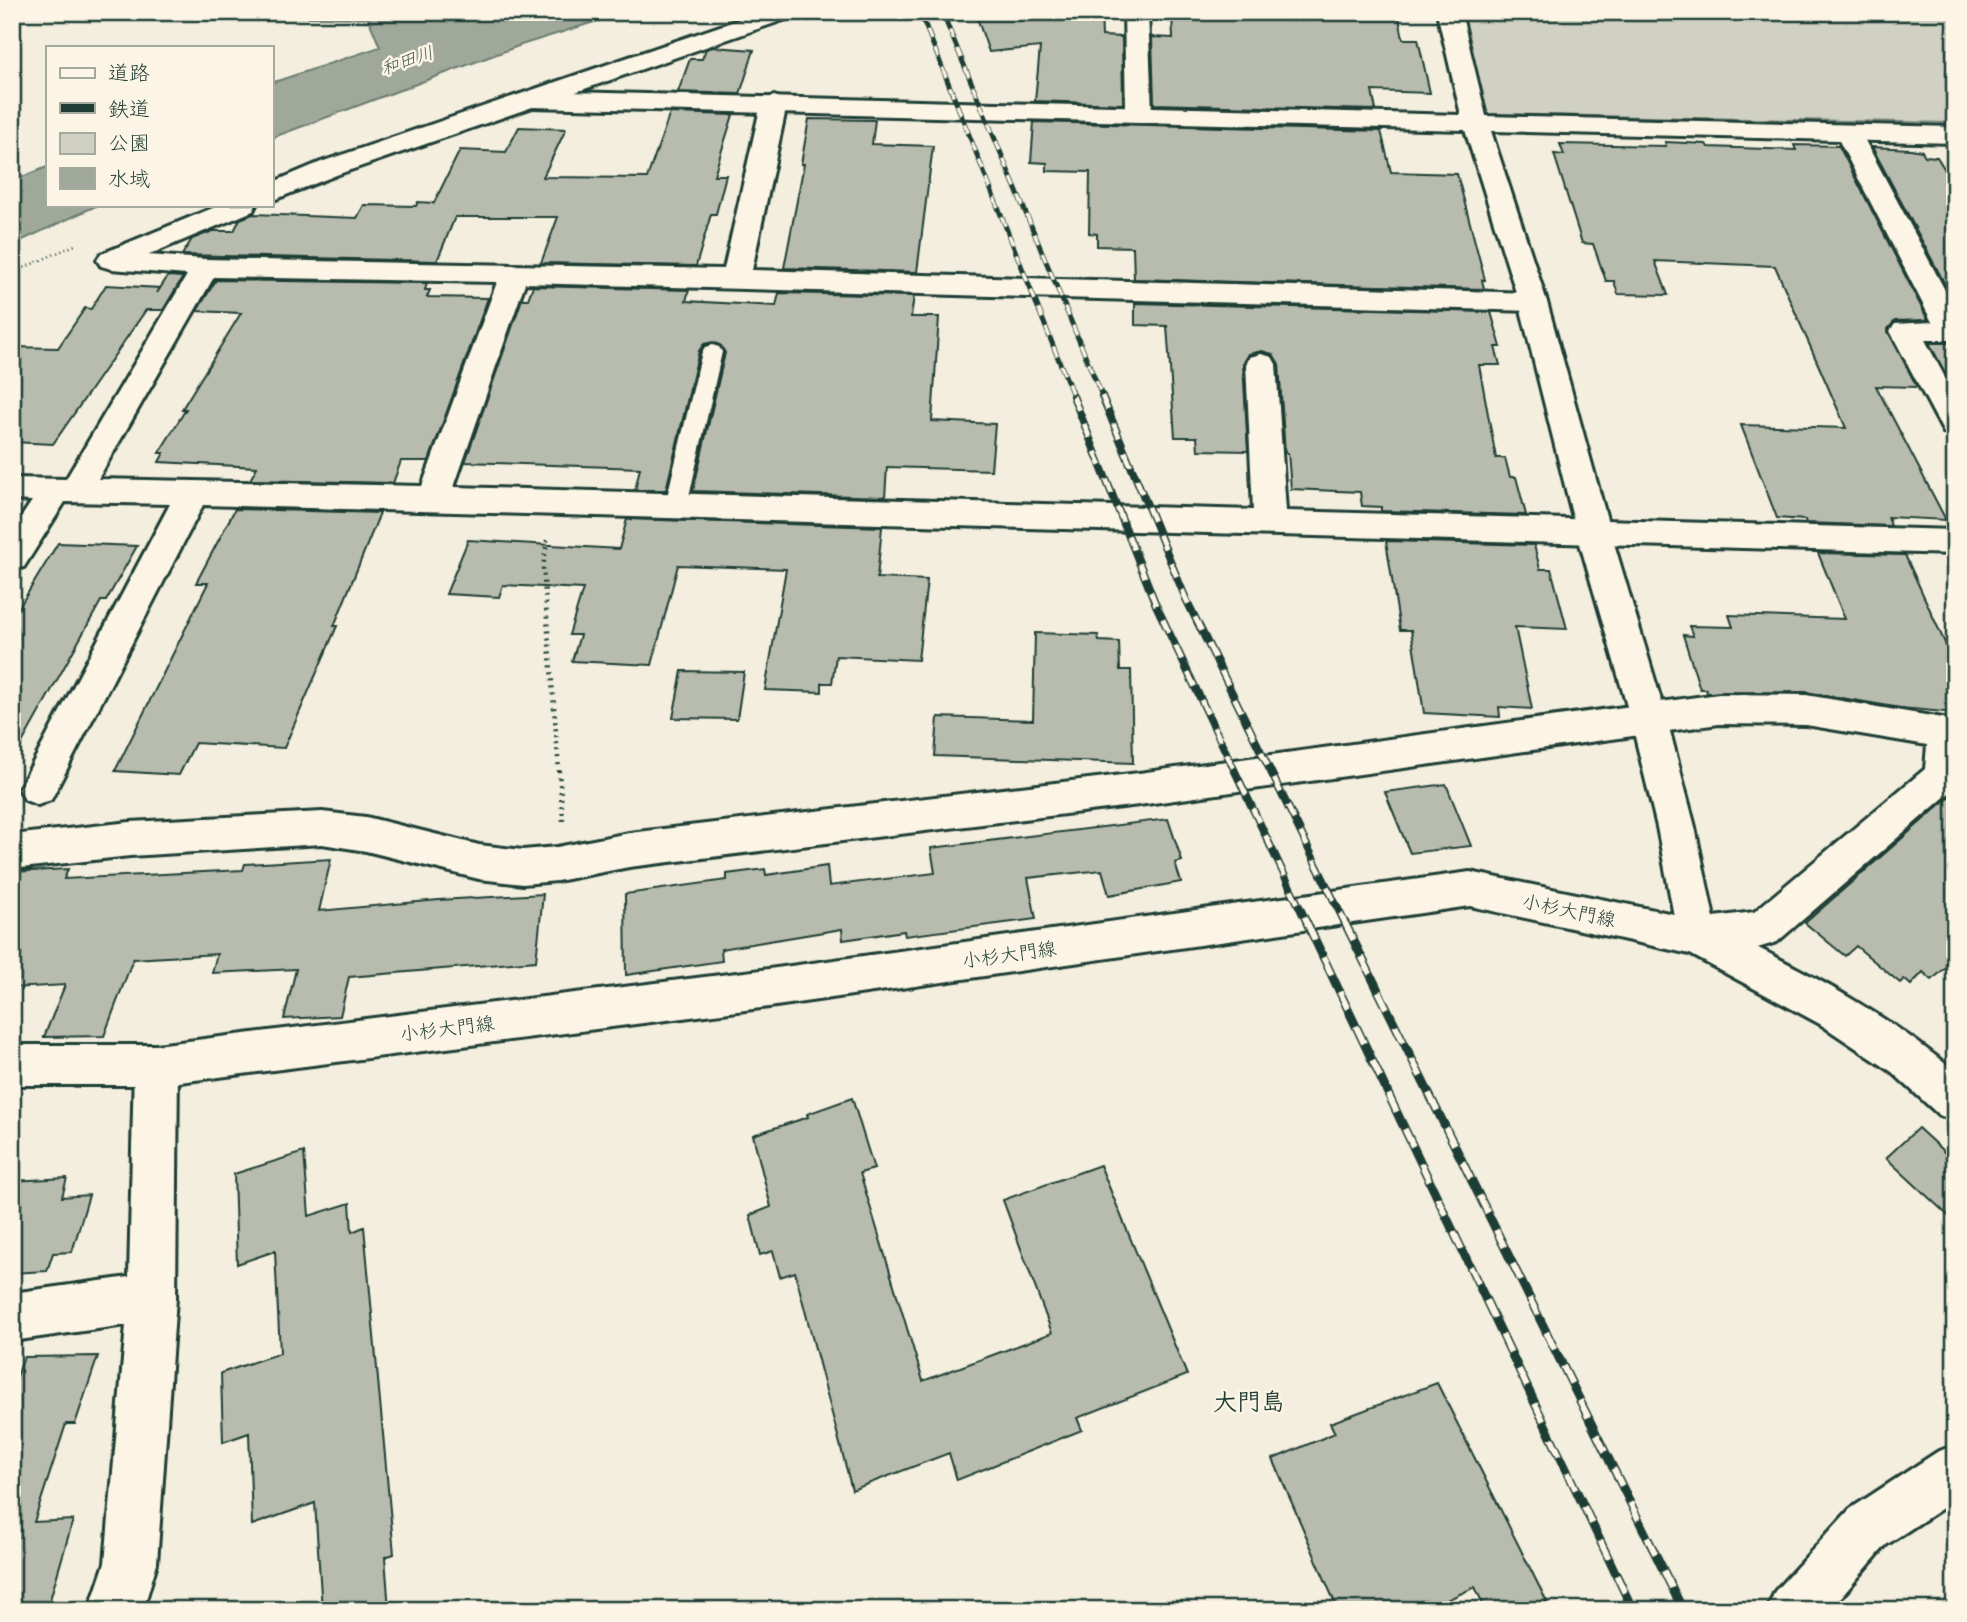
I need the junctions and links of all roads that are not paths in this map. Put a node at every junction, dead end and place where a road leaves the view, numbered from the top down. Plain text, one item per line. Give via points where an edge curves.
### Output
1 (784, 12) edge
2 (1136, 12) edge
3 (1449, 12) edge
4 (531, 99) junction
5 (774, 104) junction
6 (1139, 113) junction
7 (1475, 121) junction
8 (1848, 133) junction
9 (1955, 135) edge
10 (273, 192) edge
11 (241, 206) edge
12 (205, 268) junction
13 (514, 275) junction
14 (736, 278) junction
15 (1533, 302) junction
16 (712, 352) dead end
17 (1261, 365) dead end
18 (1955, 426) edge
19 (12, 489) edge
20 (66, 489) junction
21 (193, 492) junction
22 (434, 498) junction
23 (676, 505) junction
24 (1270, 522) junction
25 (1593, 530) junction
26 (1955, 542) edge
27 (12, 558) edge
28 (1649, 720) junction
29 (1950, 734) edge
30 (38, 789) dead end
31 (12, 852) edge
32 (1698, 937) junction
33 (12, 1065) edge
34 (156, 1065) junction
35 (1955, 1100) edge
36 (152, 1298) junction
37 (12, 1317) edge
38 (1955, 1470) edge
39 (116, 1610) edge
40 (1794, 1610) edge

1 - 4 street
2 - 6 street
3 - 7 street
4 - 5 street
4 - 10 street
5 - 6 street
5 - 14 street
6 - 7 street
7 - 8 street
7 - 15 street
8 - 9 street
8 - 18 street via 1952,331 1905,331
11 - 12 street via 111,260
12 - 13 street
12 - 20 street
13 - 14 street
13 - 22 street
14 - 15 street
15 - 25 street
16 - 23 lane
17 - 24 street
19 - 20 street
20 - 21 street
20 - 27 street
21 - 22 street
21 - 30 street
22 - 23 street
23 - 24 street
24 - 25 street
25 - 26 street
25 - 28 street
28 - 29 street via 1719,709 1806,710
28 - 31 street via 523,867 322,828 130,839
28 - 32 street
29 - 32 street via 1943,776 1763,929
32 - 34 street, 小杉大門線 via 1470,889 769,988
32 - 35 street, 小杉大門線 via 1835,1010 1907,1058
33 - 34 street, 小杉大門線
34 - 36 street
36 - 37 street
36 - 39 street via 131,1563
38 - 40 street via 1868,1527

